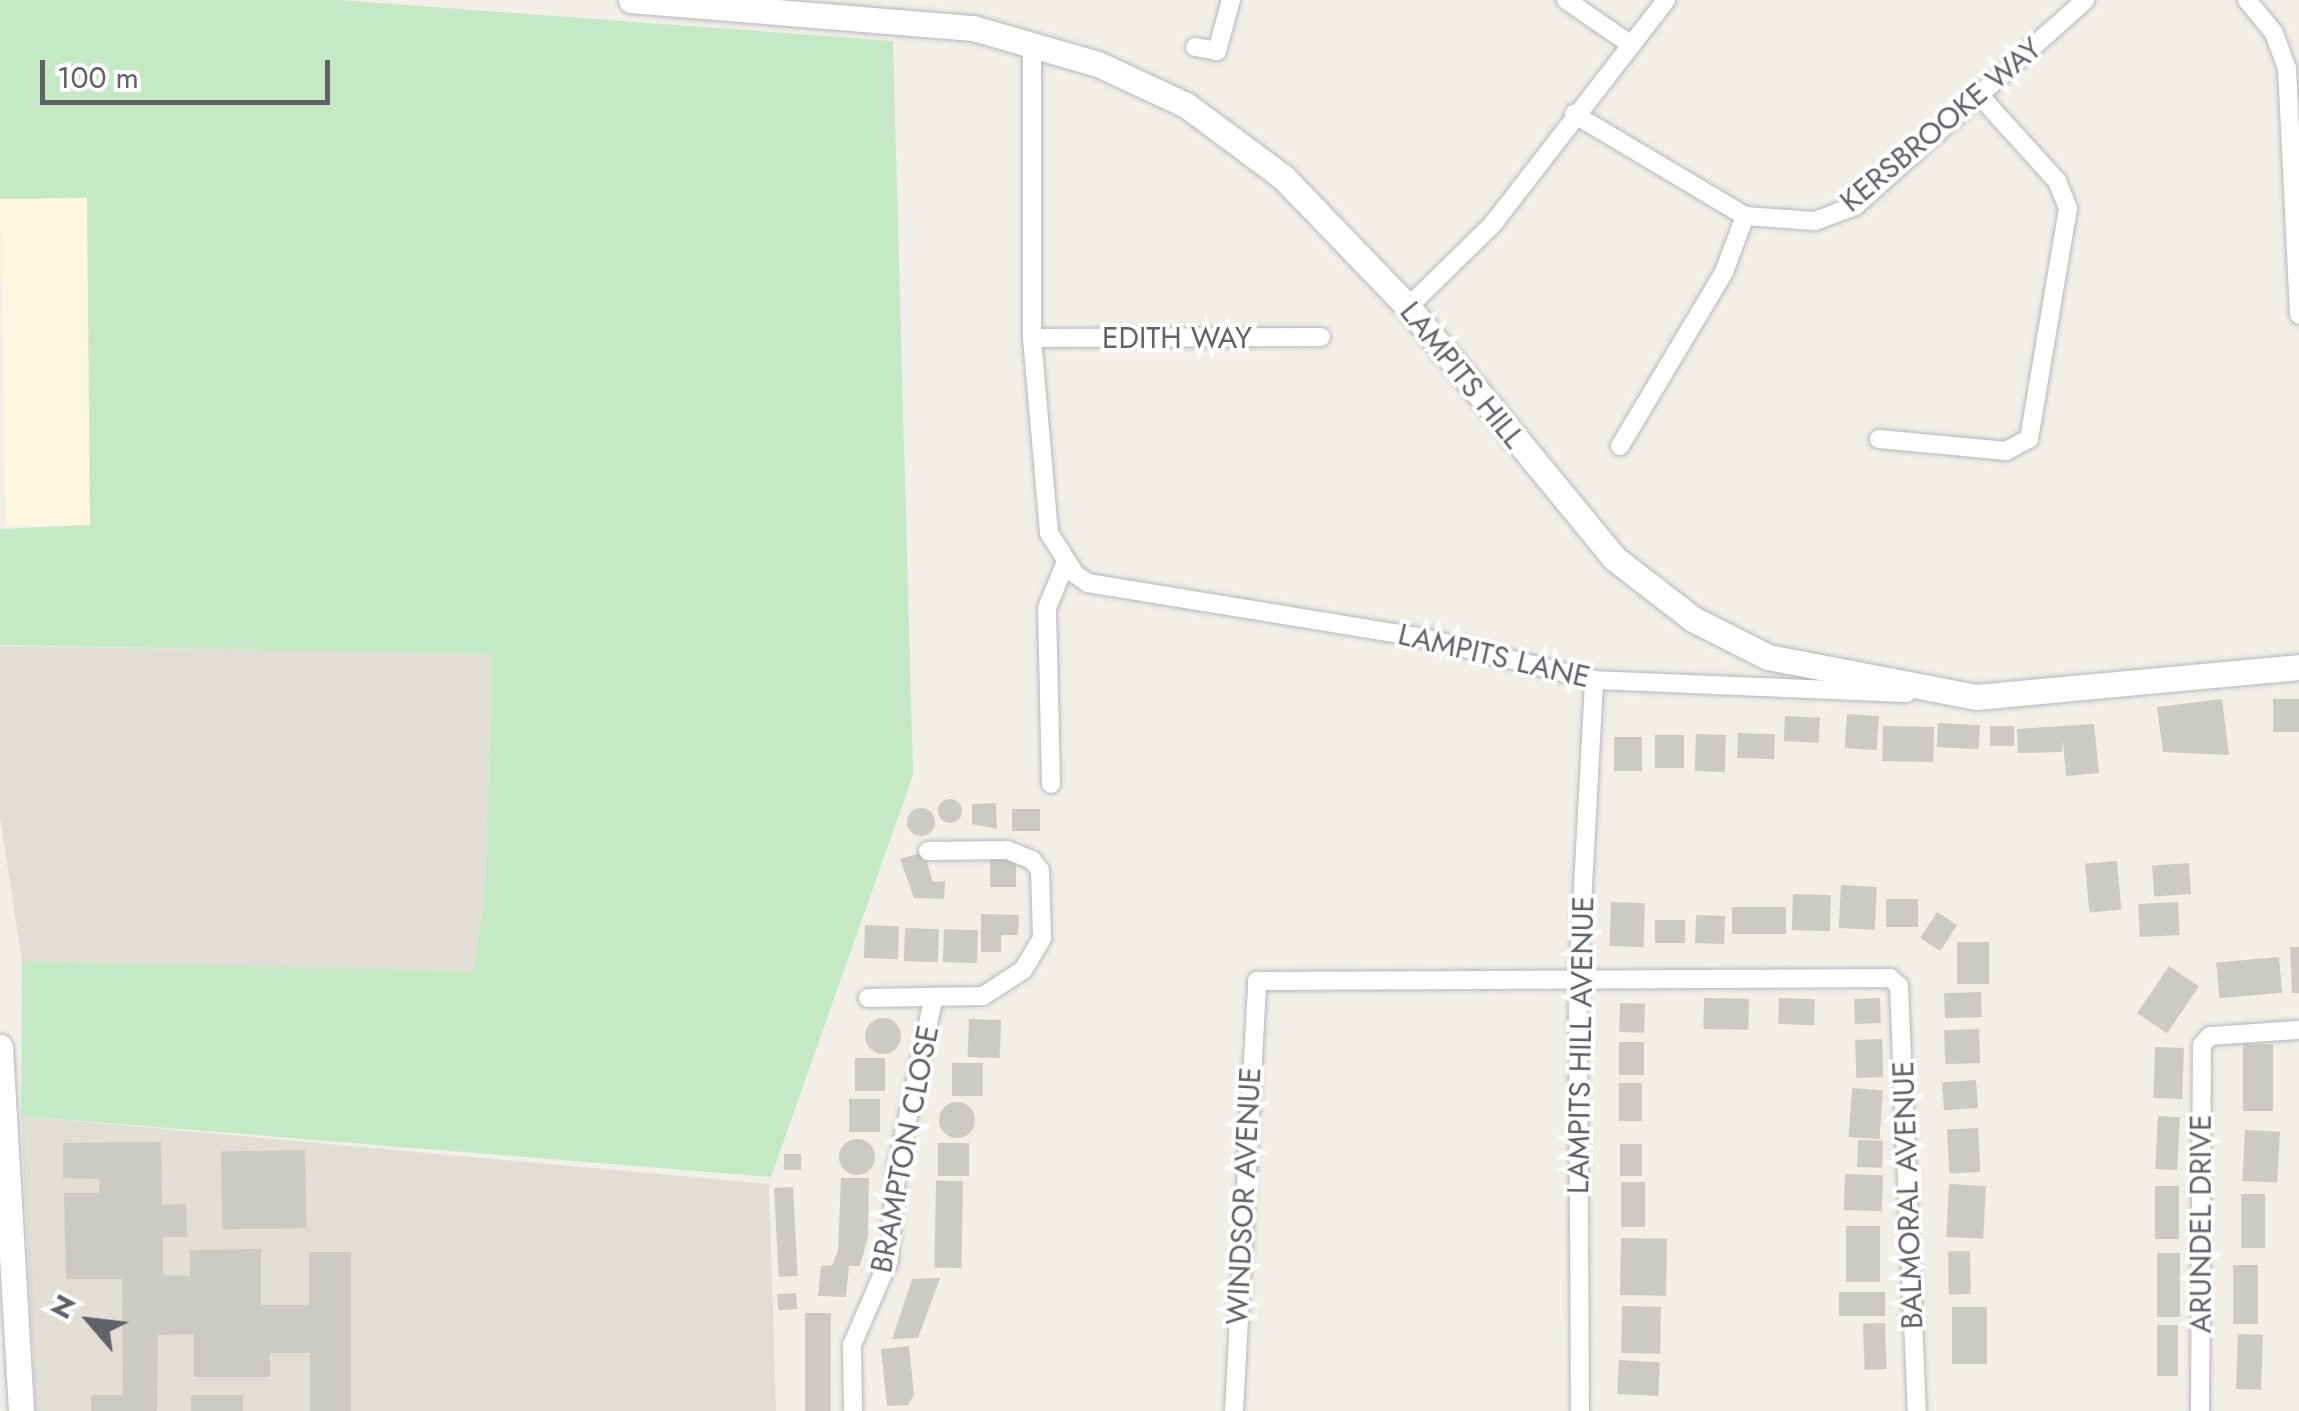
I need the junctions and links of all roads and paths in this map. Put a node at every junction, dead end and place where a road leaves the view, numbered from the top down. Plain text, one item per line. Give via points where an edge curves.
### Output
1 (631, 0) edge
2 (1230, 0) edge
3 (1566, 0) edge
4 (1666, 0) edge
5 (2085, 0) edge
6 (2247, 0) edge
7 (1626, 42) junction
8 (1032, 43) junction
9 (1196, 48) dead end
10 (2293, 68) edge
11 (1980, 96) junction
12 (1574, 114) junction
13 (1746, 216) junction
14 (1408, 307) junction
15 (2299, 314) edge
16 (1322, 337) dead end
17 (1032, 338) junction
18 (1878, 439) dead end
19 (1620, 446) dead end
20 (1066, 562) junction
21 (2299, 667) edge
22 (1594, 680) junction
23 (1936, 694) junction
24 (1052, 784) dead end
25 (928, 851) dead end
26 (1578, 979) junction
27 (868, 998) dead end
28 (932, 1000) junction
29 (2299, 1030) edge
30 (0, 1047) edge
31 (21, 1411) edge
32 (853, 1411) edge
33 (1234, 1411) edge
34 (1580, 1411) edge
35 (1917, 1411) edge
36 (2200, 1411) edge

1 - 8 main road, LAMPITS HILL via 916,19
2 - 9 street via 1217,51
3 - 7 street
4 - 7 street
5 - 11 street, KERSBROOKE WAY
6 - 10 street
7 - 12 street
8 - 14 main road, LAMPITS HILL via 1138,80 1235,139 1283,177
8 - 17 street
10 - 15 street
11 - 13 street, KERSBROOKE WAY via 1837,216 1795,224
11 - 18 street via 2057,181 2068,208 2029,438 2006,452
12 - 13 street, KERSBROOKE WAY
12 - 14 street via 1493,224
13 - 19 street via 1724,272
14 - 23 main road, LAMPITS HILL via 1585,529 1662,597 1768,657
16 - 17 street, EDITH WAY
17 - 20 street via 1049,533
20 - 22 street, LAMPITS LANE via 1088,583 1424,638
20 - 24 street via 1047,608
21 - 23 main road, LAMPITS HILL via 2026,696
22 - 23 street, LAMPITS LANE
22 - 26 street, LAMPITS HILL AVENUE
25 - 28 street, BRAMPTON CLOSE via 1022,853 1040,870 1044,914 1036,954 1014,978 982,996
26 - 33 street, WINDSOR AVENUE via 1256,981
26 - 34 street, LAMPITS HILL AVENUE
26 - 35 street, BALMORAL AVENUE via 1897,980
27 - 28 street, BRAMPTON CLOSE
28 - 32 street, BRAMPTON CLOSE via 897,1167 889,1260 852,1345
29 - 36 street, ARUNDEL DRIVE via 2205,1038
30 - 31 main road

